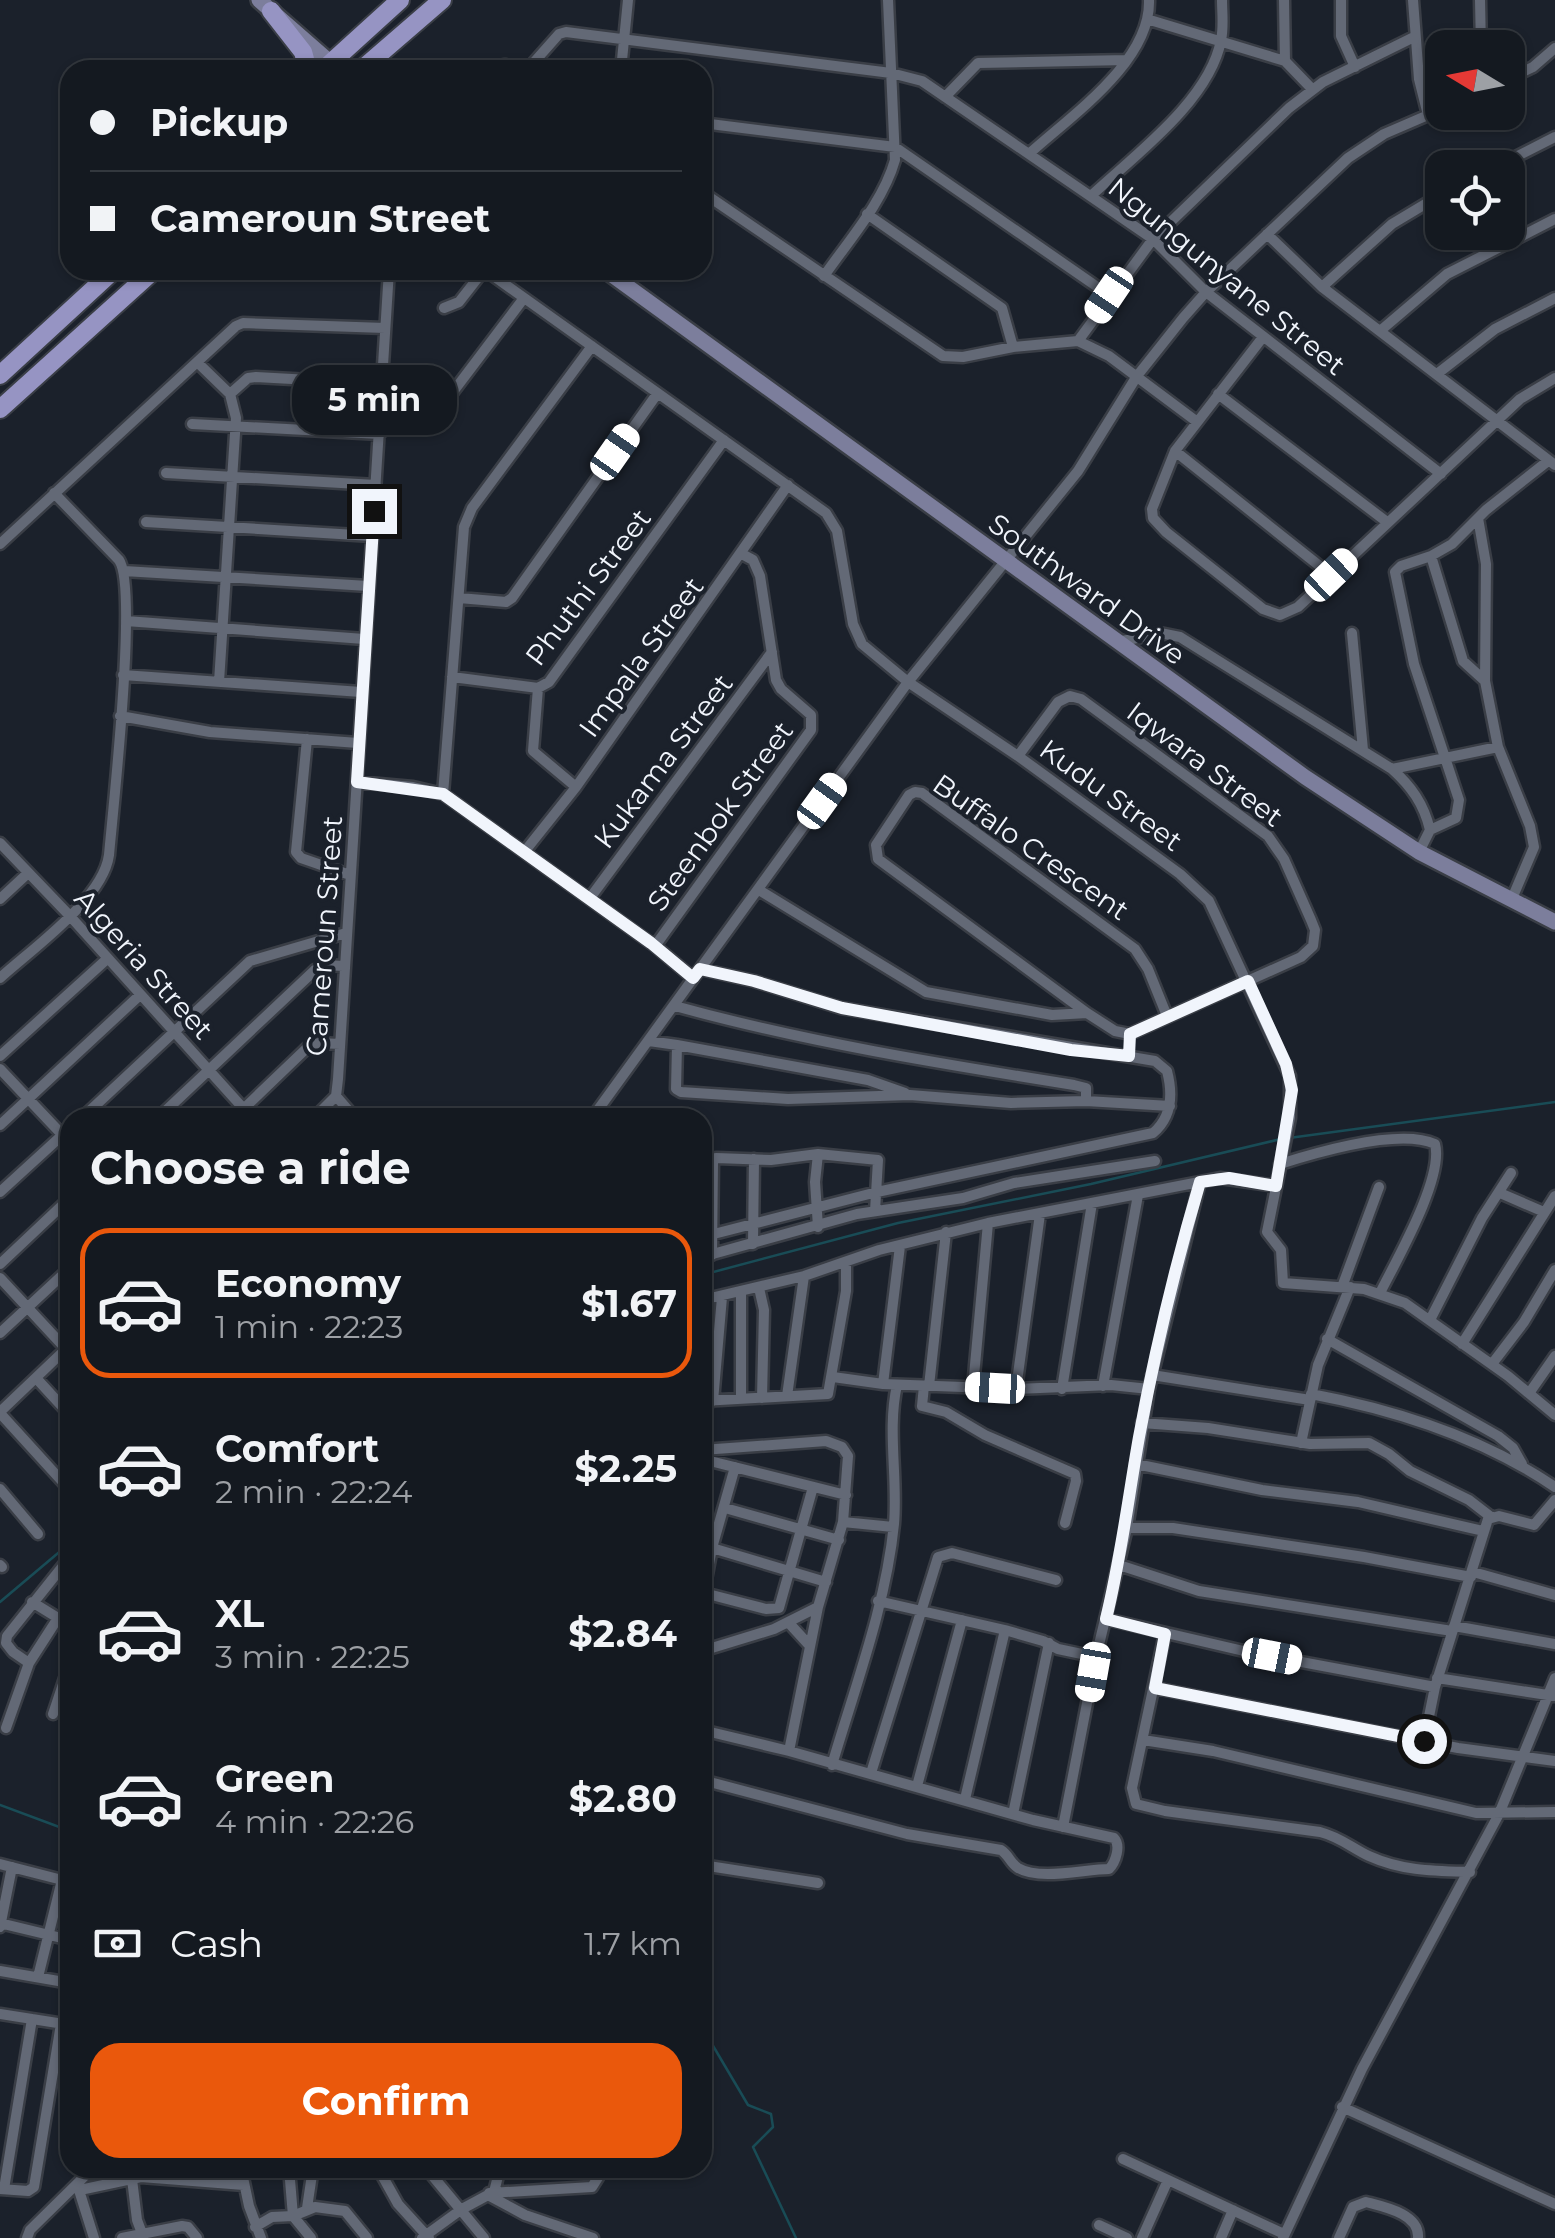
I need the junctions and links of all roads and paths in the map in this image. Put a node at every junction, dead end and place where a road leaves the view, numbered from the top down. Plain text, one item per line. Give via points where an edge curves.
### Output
1 (400, 0) edge
2 (442, 0) edge
3 (628, 0) edge
4 (888, 0) edge
5 (1149, 0) edge
6 (1222, 0) edge
7 (1284, 0) edge
8 (1341, 0) edge
9 (1413, 0) edge
10 (1480, 0) edge
11 (265, 6) edge
12 (1150, 20) junction
13 (1481, 30) edge
14 (1414, 37) junction
15 (624, 40) junction
16 (1222, 41) junction
17 (1554, 53) edge
18 (305, 60) edge
19 (322, 60) edge
20 (339, 60) edge
21 (373, 60) edge
22 (536, 60) edge
23 (621, 60) edge
24 (1128, 60) junction
25 (1285, 61) junction
26 (1355, 67) junction
27 (1525, 71) edge
28 (890, 73) junction
29 (1312, 89) junction
30 (945, 96) junction
31 (1425, 103) edge
32 (1425, 116) edge
33 (712, 124) edge
34 (1555, 136) edge
35 (895, 147) junction
36 (1525, 152) edge
37 (1030, 154) junction
38 (1092, 195) junction
39 (712, 199) edge
40 (1425, 204) edge
41 (867, 214) junction
42 (1555, 219) edge
43 (1267, 234) junction
44 (1153, 239) junction
45 (824, 276) junction
46 (103, 280) edge
47 (143, 280) edge
48 (388, 280) edge
49 (477, 280) edge
50 (499, 280) edge
51 (619, 280) edge
52 (1322, 287) junction
53 (1206, 292) junction
54 (1109, 295) junction
55 (524, 298) junction
56 (1555, 298) edge
57 (444, 308) dead end
58 (384, 328) junction
59 (1380, 330) junction
60 (1263, 337) junction
61 (1078, 341) junction
62 (592, 346) junction
63 (1013, 347) junction
64 (198, 362) junction
65 (0, 374) edge
66 (1437, 374) junction
67 (1137, 376) junction
68 (1555, 378) edge
69 (382, 384) junction
70 (230, 394) junction
71 (656, 394) junction
72 (1218, 394) junction
73 (0, 408) edge
74 (1196, 421) junction
75 (1498, 421) junction
76 (192, 424) dead end
77 (235, 426) junction
78 (380, 428) junction
79 (724, 440) junction
80 (1175, 451) junction
81 (1552, 463) edge
82 (166, 472) dead end
83 (1440, 474) junction
84 (232, 476) junction
85 (376, 485) junction
86 (788, 485) junction
87 (54, 493) junction
88 (1478, 518) junction
89 (146, 522) dead end
90 (1387, 522) junction
91 (229, 528) junction
92 (372, 536) junction
93 (0, 544) edge
94 (742, 554) junction
95 (1431, 556) junction
96 (1006, 560) junction
97 (124, 572) junction
98 (1331, 575) junction
99 (226, 578) junction
100 (368, 586) junction
101 (459, 598) junction
102 (126, 621) junction
103 (223, 628) junction
104 (1352, 633) dead end
105 (364, 639) junction
106 (1118, 642) junction
107 (773, 651) junction
108 (123, 675) junction
109 (452, 677) junction
110 (1484, 681) junction
111 (219, 682) junction
112 (908, 682) junction
113 (538, 688) junction
114 (361, 692) junction
115 (120, 716) junction
116 (306, 739) junction
117 (358, 742) junction
118 (1498, 747) junction
119 (1363, 750) junction
120 (1018, 756) junction
121 (1446, 757) junction
122 (1392, 769) junction
123 (357, 782) junction
124 (576, 786) junction
125 (443, 794) junction
126 (1430, 830) junction
127 (0, 843) edge
128 (526, 852) junction
129 (1419, 852) junction
130 (28, 874) junction
131 (350, 876) junction
132 (758, 890) junction
133 (590, 898) junction
134 (0, 899) edge
135 (1511, 900) junction
136 (69, 915) junction
137 (1555, 922) edge
138 (346, 933) junction
139 (655, 946) junction
140 (107, 960) junction
141 (344, 966) junction
142 (696, 974) junction
143 (0, 978) edge
144 (1248, 981) junction
145 (140, 995) junction
146 (676, 1006) junction
147 (1087, 1012) junction
148 (1167, 1016) junction
149 (175, 1033) junction
150 (1130, 1034) junction
151 (649, 1041) junction
152 (340, 1044) junction
153 (677, 1044) junction
154 (0, 1056) edge
155 (1129, 1056) junction
156 (0, 1069) edge
157 (210, 1070) junction
158 (336, 1096) junction
159 (910, 1096) junction
160 (28, 1099) junction
161 (1086, 1102) junction
162 (1170, 1106) junction
163 (93, 1108) edge
164 (169, 1108) edge
165 (244, 1108) edge
166 (252, 1108) edge
167 (324, 1108) edge
168 (346, 1108) edge
169 (599, 1108) edge
170 (0, 1125) edge
171 (60, 1129) edge
172 (60, 1141) edge
173 (818, 1154) junction
174 (754, 1159) junction
175 (1281, 1159) junction
176 (1154, 1161) dead end
177 (1512, 1173) dead end
178 (712, 1174) edge
179 (1200, 1182) junction
180 (1276, 1186) junction
181 (1379, 1187) dead end
182 (0, 1192) edge
183 (876, 1192) junction
184 (1500, 1193) junction
185 (1138, 1195) junction
186 (1555, 1196) edge
187 (1092, 1204) junction
188 (816, 1206) junction
189 (60, 1207) edge
190 (876, 1211) junction
191 (1544, 1212) junction
192 (1040, 1214) junction
193 (754, 1222) junction
194 (988, 1223) junction
195 (818, 1227) junction
196 (946, 1232) junction
197 (712, 1235) edge
198 (754, 1244) junction
199 (900, 1246) junction
200 (712, 1255) edge
201 (846, 1263) junction
202 (0, 1264) edge
203 (1555, 1270) edge
204 (804, 1276) junction
205 (0, 1278) edge
206 (60, 1278) edge
207 (1346, 1287) junction
208 (758, 1288) junction
209 (742, 1292) junction
210 (1380, 1293) junction
211 (722, 1297) junction
212 (712, 1298) edge
213 (28, 1308) junction
214 (1430, 1320) junction
215 (0, 1333) edge
216 (60, 1339) edge
217 (1327, 1339) junction
218 (1462, 1344) junction
219 (60, 1355) edge
220 (1555, 1356) edge
221 (1492, 1364) junction
222 (712, 1371) edge
223 (1152, 1375) junction
224 (833, 1377) junction
225 (36, 1378) junction
226 (884, 1384) junction
227 (897, 1385) junction
228 (926, 1386) junction
229 (1104, 1386) junction
230 (974, 1387) junction
231 (1062, 1388) junction
232 (1016, 1389) junction
233 (1149, 1389) junction
234 (1530, 1392) junction
235 (787, 1396) junction
236 (1310, 1397) junction
237 (762, 1398) junction
238 (741, 1400) junction
239 (712, 1401) edge
240 (60, 1404) edge
241 (0, 1412) edge
242 (1555, 1415) edge
243 (1142, 1423) junction
244 (1301, 1442) junction
245 (712, 1449) edge
246 (712, 1461) edge
247 (1136, 1464) junction
248 (1522, 1465) junction
249 (736, 1467) junction
250 (60, 1479) edge
251 (813, 1487) junction
252 (1555, 1488) edge
253 (0, 1490) edge
254 (846, 1495) junction
255 (1555, 1500) edge
256 (725, 1508) junction
257 (1490, 1516) junction
258 (844, 1522) junction
259 (1065, 1523) dead end
260 (893, 1528) junction
261 (1127, 1528) junction
262 (800, 1529) junction
263 (1483, 1530) junction
264 (38, 1534) dead end
265 (839, 1540) junction
266 (712, 1548) joint
267 (1119, 1565) junction
268 (60, 1569) edge
269 (788, 1571) junction
270 (1472, 1575) junction
271 (1056, 1580) dead end
272 (826, 1582) junction
273 (1555, 1596) edge
274 (712, 1599) edge
275 (878, 1601) junction
276 (32, 1602) junction
277 (818, 1607) junction
278 (920, 1610) junction
279 (58, 1618) joint
280 (1106, 1619) junction
281 (962, 1620) junction
282 (788, 1622) junction
283 (1453, 1628) junction
284 (1005, 1630) junction
285 (1165, 1634) junction
286 (1049, 1643) junction
287 (1555, 1644) edge
288 (810, 1646) junction
289 (712, 1650) edge
290 (1096, 1657) junction
291 (29, 1663) junction
292 (1555, 1678) edge
293 (1436, 1682) junction
294 (1155, 1688) junction
295 (60, 1693) edge
296 (1552, 1695) edge
297 (53, 1714) dead end
298 (6, 1728) dead end
299 (712, 1732) edge
300 (1144, 1740) junction
301 (1424, 1741) junction
302 (788, 1751) junction
303 (1525, 1758) junction
304 (1555, 1761) edge
305 (832, 1765) junction
306 (871, 1773) junction
307 (712, 1783) edge
308 (917, 1786) junction
309 (965, 1799) junction
310 (1555, 1812) edge
311 (1014, 1814) junction
312 (1500, 1814) junction
313 (1062, 1827) junction
314 (6, 1866) edge
315 (712, 1867) edge
316 (1470, 1872) junction
317 (60, 1880) edge
318 (818, 1883) dead end
319 (60, 1900) edge
320 (0, 1925) edge
321 (49, 1935) junction
322 (60, 1938) edge
323 (0, 1971) edge
324 (38, 1978) junction
325 (60, 1981) edge
326 (0, 2014) edge
327 (32, 2019) junction
328 (60, 2024) edge
329 (60, 2055) edge
330 (1342, 2107) junction
331 (1123, 2159) dead end
332 (85, 2178) edge
333 (243, 2178) edge
334 (290, 2178) edge
335 (312, 2178) edge
336 (384, 2178) edge
337 (435, 2178) edge
338 (496, 2178) edge
339 (598, 2178) edge
340 (132, 2179) junction
341 (1168, 2180) junction
342 (244, 2185) junction
343 (78, 2187) junction
344 (2, 2189) edge
345 (489, 2194) junction
346 (1555, 2204) edge
347 (307, 2208) junction
348 (462, 2209) junction
349 (1234, 2210) junction
350 (293, 2216) junction
351 (1099, 2225) dead end
352 (258, 2233) edge
353 (573, 2235) edge
354 (142, 2236) edge
355 (1284, 2236) edge
356 (426, 2237) edge
357 (26, 2238) edge
358 (94, 2238) edge
359 (122, 2238) edge
360 (197, 2238) edge
361 (311, 2238) edge
362 (367, 2238) edge
363 (484, 2238) edge
364 (593, 2238) edge
365 (1127, 2238) edge
366 (1142, 2238) edge
367 (1221, 2238) edge
368 (1339, 2238) edge
369 (1418, 2238) edge

1 - 20 main road
2 - 21 main road
3 - 15 street
4 - 28 street
5 - 12 street
6 - 16 street
7 - 25 street
8 - 26 street via 1341,36
9 - 14 street
10 - 13 street
11 - 18 main road
11 - 19 main road
12 - 16 street
12 - 24 street
14 - 26 street
14 - 31 street
15 - 22 street, Ngungunyane Street via 562,32
15 - 23 street
15 - 28 street, Ngungunyane Street
16 - 25 street
16 - 38 street via 1198,92 1177,117
17 - 27 street
24 - 30 street via 978,63
24 - 37 street
25 - 29 street
26 - 29 street
28 - 30 street, Ngungunyane Street
28 - 35 street
29 - 44 street
30 - 37 street, Ngungunyane Street
32 - 43 street via 1357,152
33 - 35 street
34 - 36 street
35 - 41 street via 888,179
35 - 54 street
37 - 38 street, Ngungunyane Street
38 - 44 street, Ngungunyane Street
39 - 45 street
40 - 52 street via 1392,224
41 - 45 street
41 - 63 street via 1002,308
42 - 59 street via 1447,274
43 - 52 street
43 - 53 street
44 - 53 street, Ngungunyane Street
44 - 54 street
45 - 63 street via 943,356
46 - 65 main road
47 - 73 main road
48 - 58 street, Cameroun Street
49 - 57 street via 459,302
50 - 55 street
51 - 96 main road, Southward Drive
52 - 59 street
53 - 60 street, Ngungunyane Street
53 - 67 street
54 - 61 street
55 - 62 street
55 - 78 street via 428,425
56 - 66 street via 1495,329
58 - 64 street via 241,323
58 - 69 street, Cameroun Street
59 - 66 street
60 - 72 street
60 - 83 street, Ngungunyane Street
61 - 63 street
61 - 67 street
62 - 71 street
62 - 101 street via 469,515
64 - 70 street
64 - 87 street
66 - 75 street
67 - 74 street
67 - 96 street via 1078,471
68 - 75 street
69 - 70 street via 256,376
69 - 78 street, Cameroun Street
70 - 77 street
71 - 79 street
71 - 101 street via 512,598
72 - 74 street
72 - 90 street
74 - 80 street
75 - 81 street
75 - 83 street
76 - 77 street
77 - 78 street
77 - 84 street
78 - 85 street, Cameroun Street
79 - 86 street
79 - 113 street, Phuthi Street via 549,682
80 - 98 street
80 - 98 street via 1152,509 1158,525 1180,543 1270,613 1298,607
81 - 88 street
82 - 84 street
83 - 90 street
84 - 85 street
84 - 91 street
85 - 92 street, Cameroun Street
86 - 94 street, Impala Street
86 - 112 street via 834,522 858,639
87 - 93 street
87 - 97 street
88 - 95 street
88 - 110 street via 1486,564
89 - 91 street
90 - 98 street
91 - 92 street
91 - 99 street
92 - 100 street, Cameroun Street
94 - 107 street, Steenbok Street via 760,576
94 - 124 street, Impala Street
95 - 110 street via 1464,661
95 - 121 street via 1401,566 1394,577
96 - 106 main road, Southward Drive
96 - 112 street
97 - 99 street
97 - 102 street
99 - 100 street
99 - 103 street
100 - 105 street, Cameroun Street
101 - 109 street
102 - 103 street
102 - 108 street
103 - 105 street
103 - 111 street
104 - 119 street
105 - 114 street, Cameroun Street
106 - 119 street via 1160,633 1180,637
106 - 129 main road, Southward Drive
107 - 133 street, Kukama Street
107 - 139 street, Steenbok Street via 781,690 810,715 811,730
108 - 111 street
108 - 115 street
109 - 113 street, Phuthi Street
109 - 125 street
110 - 118 street
111 - 114 street
112 - 120 street, Kudu Street
112 - 132 street
113 - 124 street via 533,751
114 - 117 street, Cameroun Street
115 - 116 street
115 - 136 street via 108,868
116 - 117 street
116 - 131 street via 296,852
117 - 123 street, Cameroun Street
118 - 121 street
118 - 135 street via 1534,846
119 - 122 street
120 - 144 street, Kudu Street via 1196,887
120 - 144 street, Iqwara Street via 1058,702 1076,697 1268,836 1315,938 1301,957
121 - 122 street
121 - 126 street via 1458,813
122 - 126 street via 1414,792
123 - 125 street
123 - 131 street, Cameroun Street
124 - 128 street, Impala Street
125 - 128 street
126 - 129 street
127 - 130 street, Algeria Street
128 - 133 street
129 - 135 main road, Southward Drive
130 - 134 street
130 - 136 street, Algeria Street
131 - 138 street, Cameroun Street
132 - 142 street
132 - 147 street via 926,992 1052,1015
133 - 139 street
135 - 137 main road, Southward Drive
136 - 140 street, Algeria Street
136 - 143 street
138 - 141 street, Cameroun Street
138 - 149 street via 250,960
139 - 142 street
140 - 145 street, Algeria Street
140 - 154 street
141 - 152 street, Cameroun Street
141 - 157 street via 315,970
142 - 146 street
142 - 155 street via 754,981 842,1008
144 - 148 street
144 - 175 street, Kudu Street via 1290,1076
145 - 149 street, Algeria Street
145 - 160 street
146 - 151 street
146 - 161 street via 890,1054 1074,1084 1086,1088
147 - 148 street, Buffalo Crescent via 878,859 876,845 912,792 1135,948
147 - 150 street, Buffalo Crescent
148 - 150 street
149 - 157 street, Algeria Street
149 - 163 street
150 - 155 street
151 - 153 street
151 - 169 street
152 - 158 street, Cameroun Street
152 - 166 street via 308,1046
153 - 159 street via 868,1080
153 - 159 street via 680,1092 819,1100
155 - 162 street via 1164,1066
156 - 160 street
157 - 164 street
157 - 165 street, Algeria Street
158 - 167 street, Cameroun Street
158 - 168 street
159 - 161 street
160 - 170 street
160 - 171 street
161 - 162 street
162 - 183 street via 1153,1133
172 - 182 street
173 - 174 street
173 - 183 street via 878,1160
173 - 188 street
174 - 178 street via 724,1157 713,1161
174 - 193 street
175 - 180 street, Kudu Street
175 - 210 street via 1352,1144 1435,1144 1434,1177
176 - 190 street
177 - 184 street
179 - 180 street via 1229,1178
179 - 185 street
179 - 223 street
180 - 207 street, Kudu Street via 1266,1232 1281,1250 1282,1281
181 - 207 street
183 - 188 street
183 - 190 street
184 - 191 street
184 - 214 street
185 - 187 street
185 - 229 street
186 - 191 street
187 - 192 street
187 - 231 street
188 - 193 street
188 - 195 street
189 - 202 street
190 - 195 street
191 - 218 street
192 - 194 street
192 - 232 street
193 - 197 street
193 - 198 street
194 - 196 street
194 - 230 street
195 - 198 street
196 - 199 street
196 - 228 street
198 - 200 street
199 - 201 street
199 - 226 street
201 - 204 street
201 - 224 street
203 - 221 street
204 - 208 street
204 - 235 street
205 - 213 street
206 - 213 street
207 - 210 street
207 - 217 street
208 - 209 street
208 - 237 street via 764,1310
209 - 211 street
209 - 238 street
210 - 214 street
211 - 212 street
211 - 222 street
213 - 215 street
213 - 216 street
214 - 218 street
217 - 236 street
217 - 248 street via 1498,1436
218 - 221 street
219 - 225 street
220 - 234 street
221 - 234 street
223 - 233 street
223 - 236 street
224 - 226 street
224 - 235 street via 827,1395
225 - 240 street
225 - 241 street
226 - 227 street
227 - 228 street
227 - 260 street
228 - 230 street
228 - 259 street via 922,1406 1075,1474
229 - 231 street
229 - 233 street
230 - 232 street
231 - 232 street
233 - 243 street
234 - 242 street
235 - 237 street
236 - 244 street
236 - 248 street via 1411,1418
237 - 238 street
238 - 239 street
241 - 250 street
243 - 244 street
243 - 247 street
244 - 257 street via 1379,1447
245 - 254 street via 836,1443 848,1456
246 - 249 street
247 - 261 street
247 - 263 street
248 - 252 street
249 - 251 street
249 - 256 street
251 - 254 street
251 - 262 street
253 - 264 street
254 - 258 street
255 - 257 street via 1534,1525
256 - 262 street
256 - 266 street
257 - 263 street
258 - 260 street
258 - 265 street
260 - 275 street
261 - 267 street
261 - 270 street via 1173,1528
262 - 265 street
262 - 269 street
263 - 270 street
265 - 272 street
266 - 269 street
267 - 280 street
267 - 283 street via 1199,1591
268 - 276 street
269 - 272 street
269 - 274 street via 774,1610
270 - 273 street
270 - 283 street
271 - 278 street via 946,1553 936,1562
272 - 277 street
275 - 278 street
275 - 305 street
276 - 279 street
276 - 291 street via 6,1643
277 - 282 street
277 - 288 street
278 - 281 street
278 - 306 street
279 - 291 street
280 - 285 street
280 - 290 street
281 - 284 street
281 - 308 street
282 - 288 street
282 - 289 street
283 - 287 street
283 - 293 street
284 - 286 street
284 - 309 street
285 - 293 street
285 - 294 street
286 - 290 street
286 - 311 street
288 - 302 street
290 - 313 street
291 - 298 street
292 - 296 street
293 - 296 street
293 - 301 street
294 - 300 street
294 - 301 street
295 - 297 street
296 - 303 street
299 - 302 street
300 - 312 street
300 - 316 street via 1132,1795 1140,1806 1298,1827 1404,1869
301 - 303 street
302 - 305 street
303 - 304 street
303 - 312 street
305 - 306 street
306 - 308 street
307 - 313 street via 908,1834 1001,1850 1024,1870 1070,1875 1111,1867 1114,1838
308 - 309 street
309 - 311 street
310 - 312 street
311 - 313 street
312 - 316 street
314 - 317 street
314 - 320 street
315 - 318 street
316 - 330 street
319 - 321 street
320 - 321 street
321 - 322 street
321 - 324 street
323 - 324 street
324 - 325 street
326 - 327 street
327 - 328 street
327 - 344 street
329 - 344 street via 34,2187
330 - 346 street
330 - 355 street
331 - 341 street
332 - 343 street
333 - 342 street
334 - 350 street
335 - 347 street
336 - 356 street
337 - 348 street
338 - 345 street
339 - 345 street via 592,2187
340 - 342 street
340 - 343 street
340 - 354 street
341 - 349 street
341 - 366 street
342 - 352 street
343 - 357 street
343 - 358 street
345 - 348 street
345 - 353 street
347 - 350 street
347 - 362 street via 346,2211
348 - 356 street
348 - 363 street
349 - 355 street
349 - 367 street
350 - 352 street via 277,2215
350 - 361 street
351 - 365 street
353 - 364 street
354 - 359 street
354 - 360 street via 182,2226
368 - 369 street via 1353,2208 1366,2202 1413,2220

